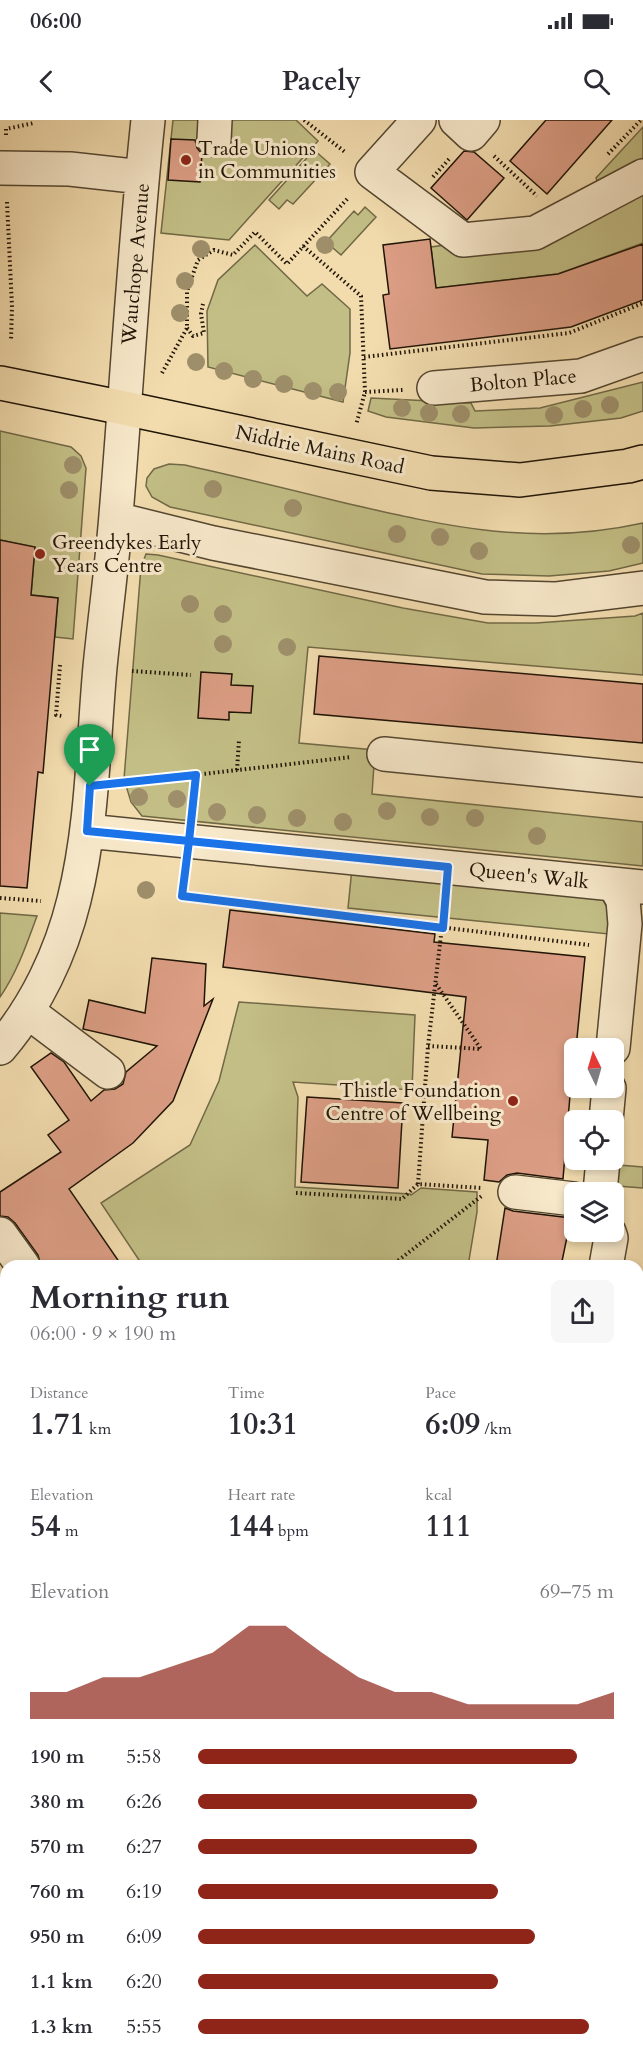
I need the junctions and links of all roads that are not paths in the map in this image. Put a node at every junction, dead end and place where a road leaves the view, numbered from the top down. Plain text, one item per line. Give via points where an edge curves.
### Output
1 (148, 120) edge
2 (419, 120) edge
3 (3, 168) edge
4 (643, 176) edge
5 (142, 177) junction
6 (643, 354) edge
7 (0, 383) edge
8 (435, 388) dead end
9 (124, 408) junction
10 (643, 462) edge
11 (116, 519) junction
12 (643, 588) edge
13 (384, 754) road end
14 (643, 780) edge
15 (87, 831) junction
16 (628, 885) edge
17 (27, 1011) junction
18 (614, 1038) edge
19 (0, 1048) edge
20 (108, 1072) dead end
21 (503, 1190) road end
22 (564, 1198) edge
23 (0, 1234) edge
24 (611, 1242) edge
25 (19, 1260) edge
26 (607, 1260) edge

1 - 5 street, Wauchope Avenue
2 - 4 street via 372,172 463,240 535,233
3 - 5 street via 70,169
5 - 9 street, Wauchope Avenue
6 - 8 street, Bolton Place via 581,376
7 - 9 main road, Niddrie Mains Road
9 - 10 main road, Niddrie Mains Road via 431,473 520,480
9 - 11 street, Wauchope Avenue
11 - 12 street via 213,543 485,597 555,600
11 - 15 street, Wauchope Avenue
13 - 14 street
15 - 16 street, Queen's Walk
15 - 17 street, Wauchope Avenue via 75,897 62,940
16 - 18 street, Queen's Walk via 623,900 625,924
17 - 19 street, Wauchope Avenue
17 - 20 street
21 - 22 street
23 - 25 street
24 - 26 street

